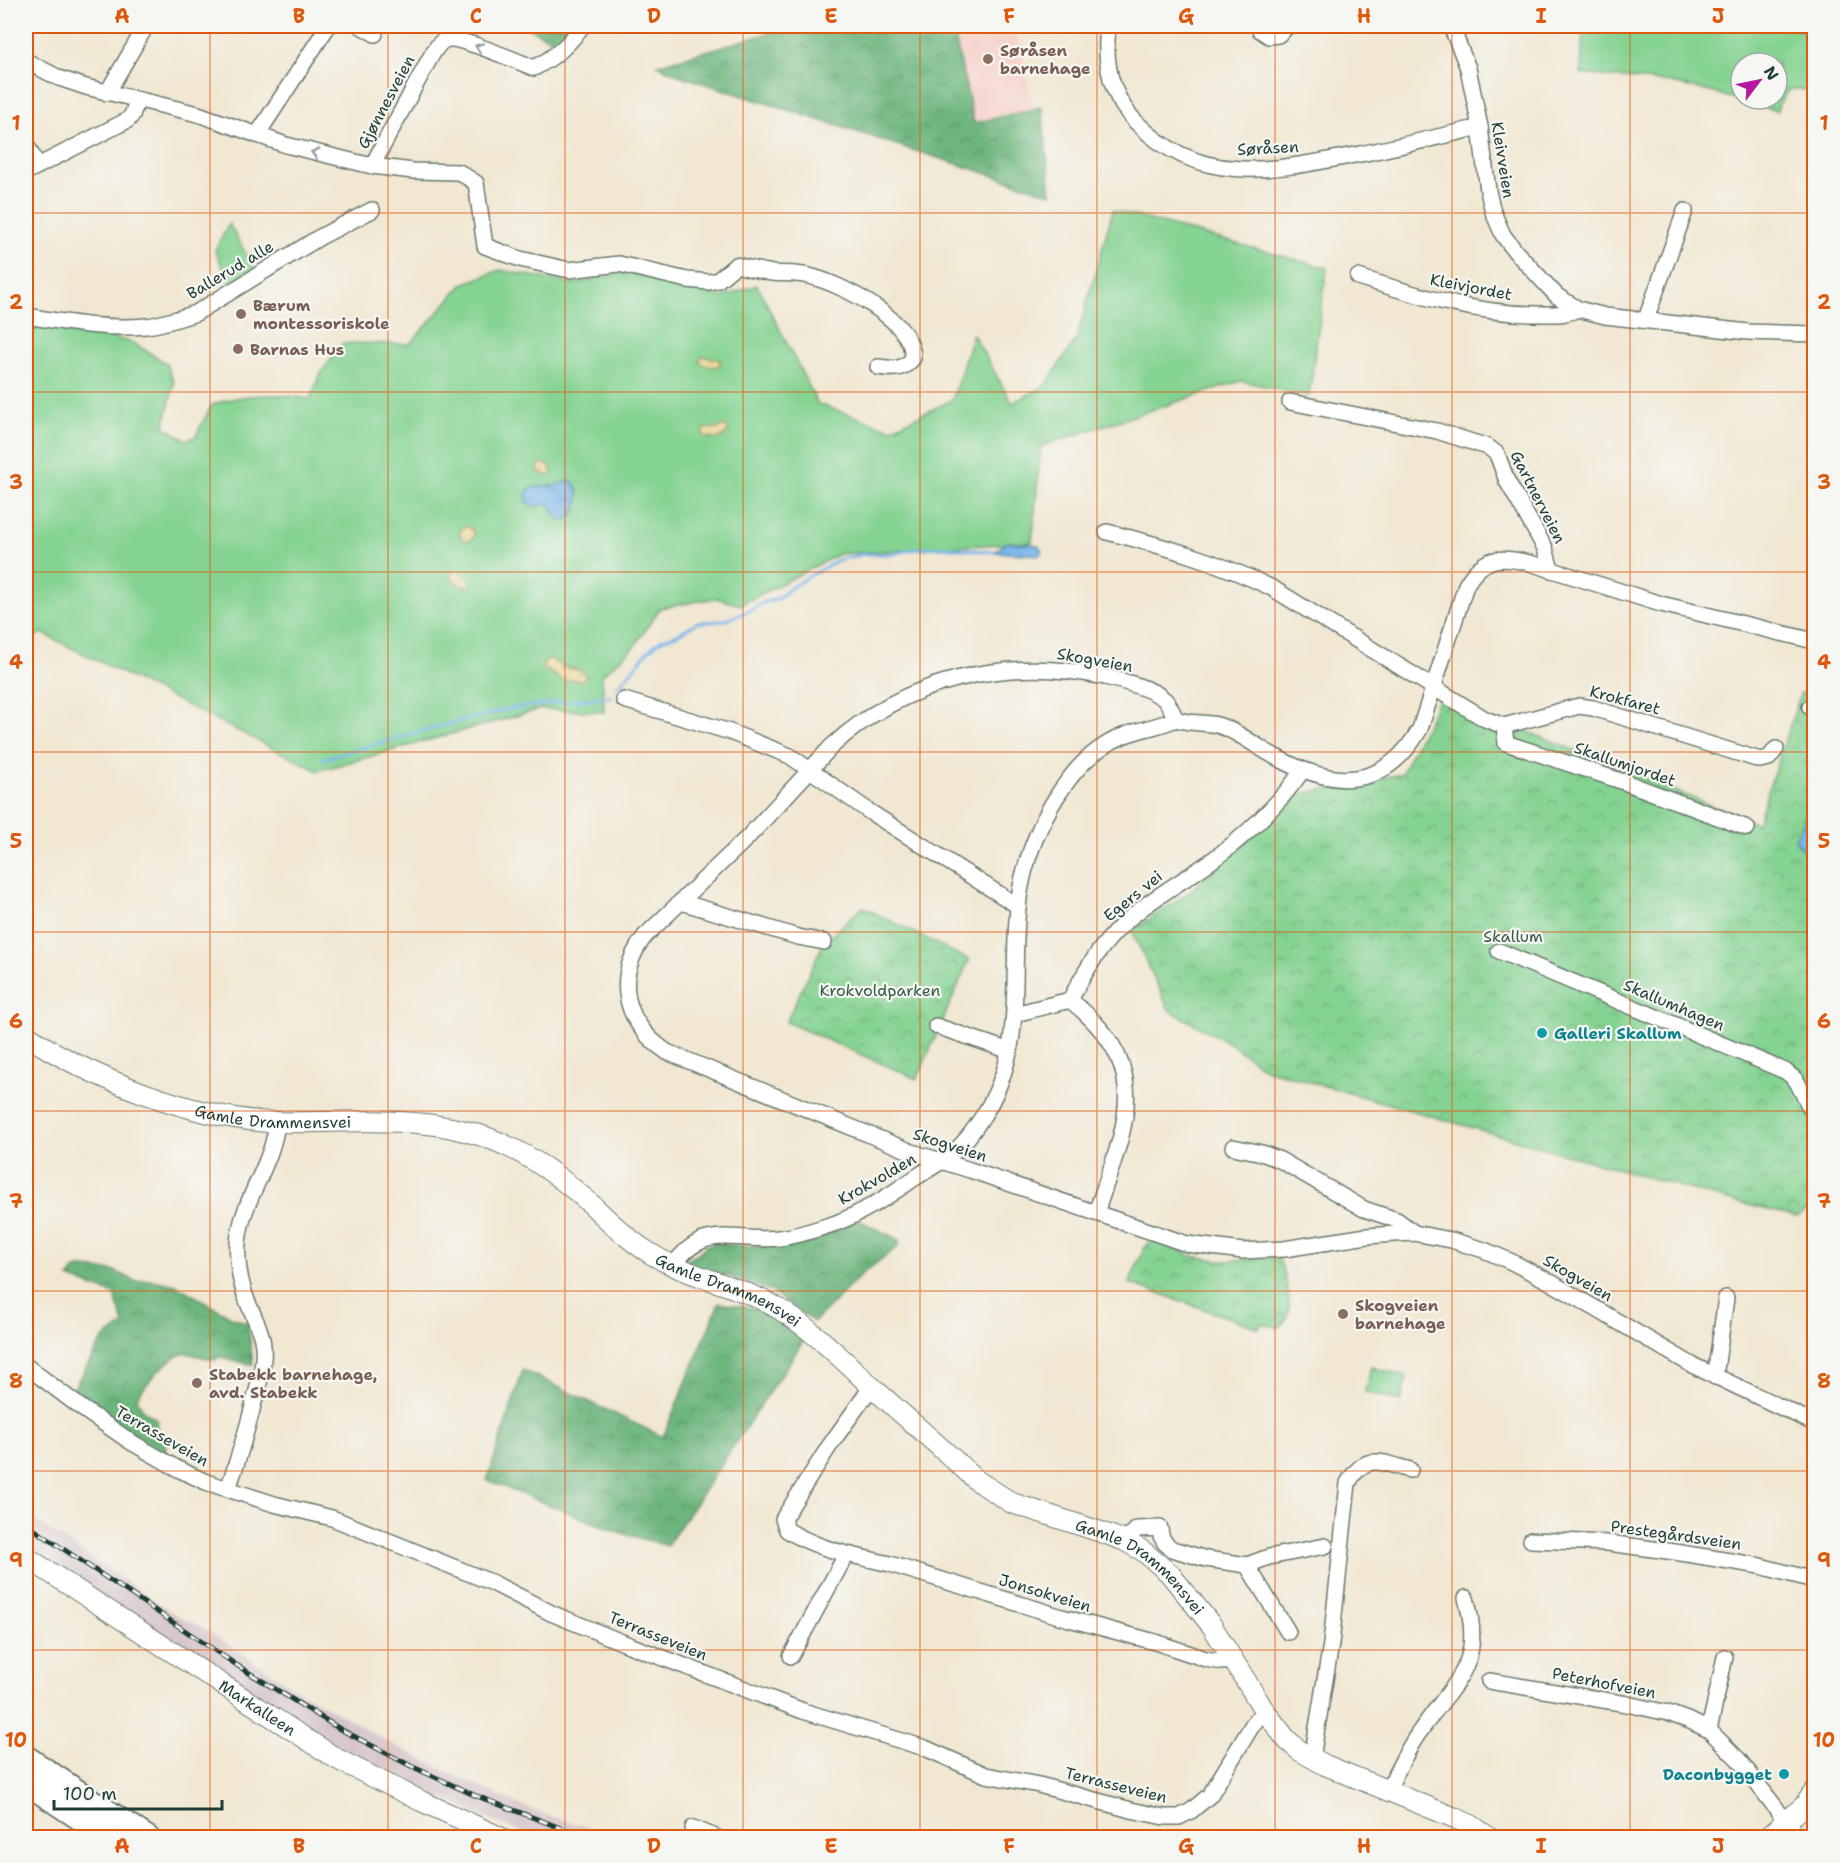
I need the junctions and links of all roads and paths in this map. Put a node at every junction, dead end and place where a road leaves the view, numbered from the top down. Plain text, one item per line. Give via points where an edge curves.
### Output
1 (146, 26) edge
2 (328, 26) edge
3 (361, 26) edge
4 (582, 26) edge
5 (1108, 26) edge
6 (1258, 26) edge
7 (1288, 26) edge
8 (1451, 26) edge
9 (375, 34) dead end
10 (26, 62) edge
11 (107, 93) junction
12 (137, 101) junction
13 (1480, 127) junction
14 (257, 135) junction
15 (26, 144) edge
16 (372, 166) junction
17 (32, 169) edge
18 (372, 210) dead end
19 (1685, 211) dead end
20 (1358, 277) dead end
21 (1578, 309) junction
22 (26, 316) edge
23 (1646, 320) junction
24 (1815, 334) edge
25 (878, 367) dead end
26 (1290, 402) dead end
27 (1107, 532) dead end
28 (1551, 570) junction
29 (1815, 641) edge
30 (1433, 688) junction
31 (624, 700) dead end
32 (1176, 720) junction
33 (1504, 726) junction
34 (1776, 749) dead end
35 (810, 770) junction
36 (1302, 771) junction
37 (1748, 828) dead end
38 (681, 902) junction
39 (1018, 906) junction
40 (824, 942) dead end
41 (1499, 951) dead end
42 (1070, 1000) junction
43 (1015, 1014) junction
44 (936, 1026) dead end
45 (26, 1035) edge
46 (1010, 1051) junction
47 (1815, 1114) edge
48 (277, 1122) junction
49 (1233, 1147) dead end
50 (943, 1161) junction
51 (1096, 1213) junction
52 (1414, 1233) junction
53 (673, 1266) junction
54 (1726, 1298) dead end
55 (26, 1366) edge
56 (1715, 1377) junction
57 (872, 1386) junction
58 (1815, 1423) edge
59 (1410, 1470) dead end
60 (228, 1489) junction
61 (1531, 1540) dead end
62 (1125, 1541) junction
63 (1325, 1546) dead end
64 (846, 1555) junction
65 (26, 1557) edge
66 (1246, 1565) junction
67 (1815, 1580) edge
68 (1466, 1598) dead end
69 (1288, 1632) dead end
70 (791, 1656) dead end
71 (1725, 1657) dead end
72 (1234, 1661) junction
73 (1489, 1681) dead end
74 (1264, 1710) junction
75 (1709, 1730) junction
76 (26, 1756) edge
77 (1312, 1758) junction
78 (26, 1784) edge
79 (1387, 1791) junction
80 (1815, 1792) edge
81 (693, 1828) dead end
82 (1790, 1830) edge
83 (109, 1838) edge
84 (148, 1838) edge
85 (502, 1838) edge
86 (718, 1838) edge
87 (1490, 1838) edge
88 (1766, 1838) edge

1 - 11 street
2 - 14 street
3 - 9 street
4 -> 16 street, Gjønnesveien via 557,54 534,68 469,43 446,40 430,58
5 - 13 street, Søråsen via 1109,71 1124,107 1162,145 1207,164 1249,171 1282,169
6 - 7 street via 1269,36 1278,35
8 - 13 street, Kleivveien via 1468,68
10 - 11 street via 59,78
11 - 12 street
12 - 14 street via 198,114
12 - 17 street via 128,120
13 - 21 street, Kleivveien via 1488,191 1503,235 1557,296
16 -> 14 street
15 - 17 street
16 - 25 street via 459,172 476,183 485,246 520,259 569,270 619,264 709,282 718,280 736,265 827,281 869,302 911,342 913,358 909,364 896,369
18 - 22 street, Ballerud alle via 196,313 176,320 116,328
19 - 23 street
20 - 21 street, Kleivjordet via 1483,310 1568,314
21 - 23 street, Kleivveien
23 - 24 street, Kleivveien via 1748,332
26 - 28 street, Gartnerveien via 1437,431 1488,447 1497,454 1507,481 1545,548
27 - 30 street via 1245,574
28 - 29 street, Gartnerveien via 1661,604
28 - 30 street via 1496,559 1474,572 1459,602
30 - 33 street
30 - 36 street via 1410,747 1388,766 1352,779
31 - 35 street via 739,736 790,756
32 - 35 street, Skogveien via 1163,697 1114,679 1028,668 990,672 935,684 893,702 845,733
32 - 36 street via 1217,725
32 - 39 street, Krokvolden via 1124,734 1099,749 1074,772 1057,795 1033,842
33 - 34 street, Krokfaret via 1579,706 1610,712 1760,760 1769,758
33 - 37 street, Skallumjordet via 1506,743
35 - 38 street, Skogveien
35 - 39 street
36 - 42 street, Egers vei via 1260,819 1209,862 1131,917 1095,957
38 - 40 street
38 - 50 street, Skogveien via 634,950 625,981 641,1030 651,1041 689,1062
39 - 43 street, Krokvolden
41 - 47 street, Skallumhagen via 1785,1071 1796,1080
42 - 43 street
42 - 51 street via 1105,1034 1118,1055 1126,1080 1125,1121
43 - 46 street, Krokvolden
44 - 46 street
45 - 48 main road, Gamle Drammensvei via 59,1056 151,1095 221,1116
46 - 50 street, Krokvolden via 1005,1076 993,1102 967,1139
48 - 53 main road, Gamle Drammensvei via 411,1123 446,1126 484,1136 549,1170 644,1250
48 - 60 street via 274,1143 239,1234 239,1267 260,1334 263,1365 248,1431
49 - 52 street, Skogveien via 1280,1161
50 - 51 street, Skogveien
50 - 53 street, Krokvolden via 837,1222 781,1238 702,1239
51 - 52 street, Skogveien via 1187,1244 1243,1251
52 - 56 street, Skogveien via 1462,1243 1512,1262
53 - 57 main road, Gamle Drammensvei via 779,1309
54 - 56 street
55 - 60 street, Terrasseveien via 153,1455
56 - 58 street, Skogveien
57 - 62 main road, Gamle Drammensvei via 994,1492 1012,1503
57 - 64 street, Jonsokveien via 783,1519 787,1530 796,1536
59 - 77 street via 1372,1461 1363,1464 1348,1483 1331,1644
60 - 74 street, Terrasseveien via 340,1521 493,1583 551,1613 803,1712 926,1748 986,1775 1153,1815 1179,1817 1204,1801
61 - 67 street, Prestegårdsveien via 1608,1543 1675,1552
62 - 66 street via 1137,1529 1160,1528 1165,1544 1173,1549
62 - 72 main road, Gamle Drammensvei via 1170,1574 1212,1626
63 - 66 street
64 - 70 street
64 - 72 street, Jonsokveien via 890,1564 1206,1659
65 - 85 main road, Markalleen via 337,1759
66 - 69 street
68 - 79 street via 1472,1620 1468,1663 1419,1732
71 - 75 street
72 - 74 main road, Gamle Drammensvei
73 - 75 street, Peterhofveien via 1668,1713
74 - 77 main road, Gamle Drammensvei via 1287,1740
75 - 82 street, Peterhofveien via 1739,1761
76 - 84 highway
77 - 79 main road, Gamle Drammensvei
78 - 83 highway
79 - 87 main road, Gamle Drammensvei via 1471,1825
80 - 82 main road
81 - 86 street
82 - 88 main road

